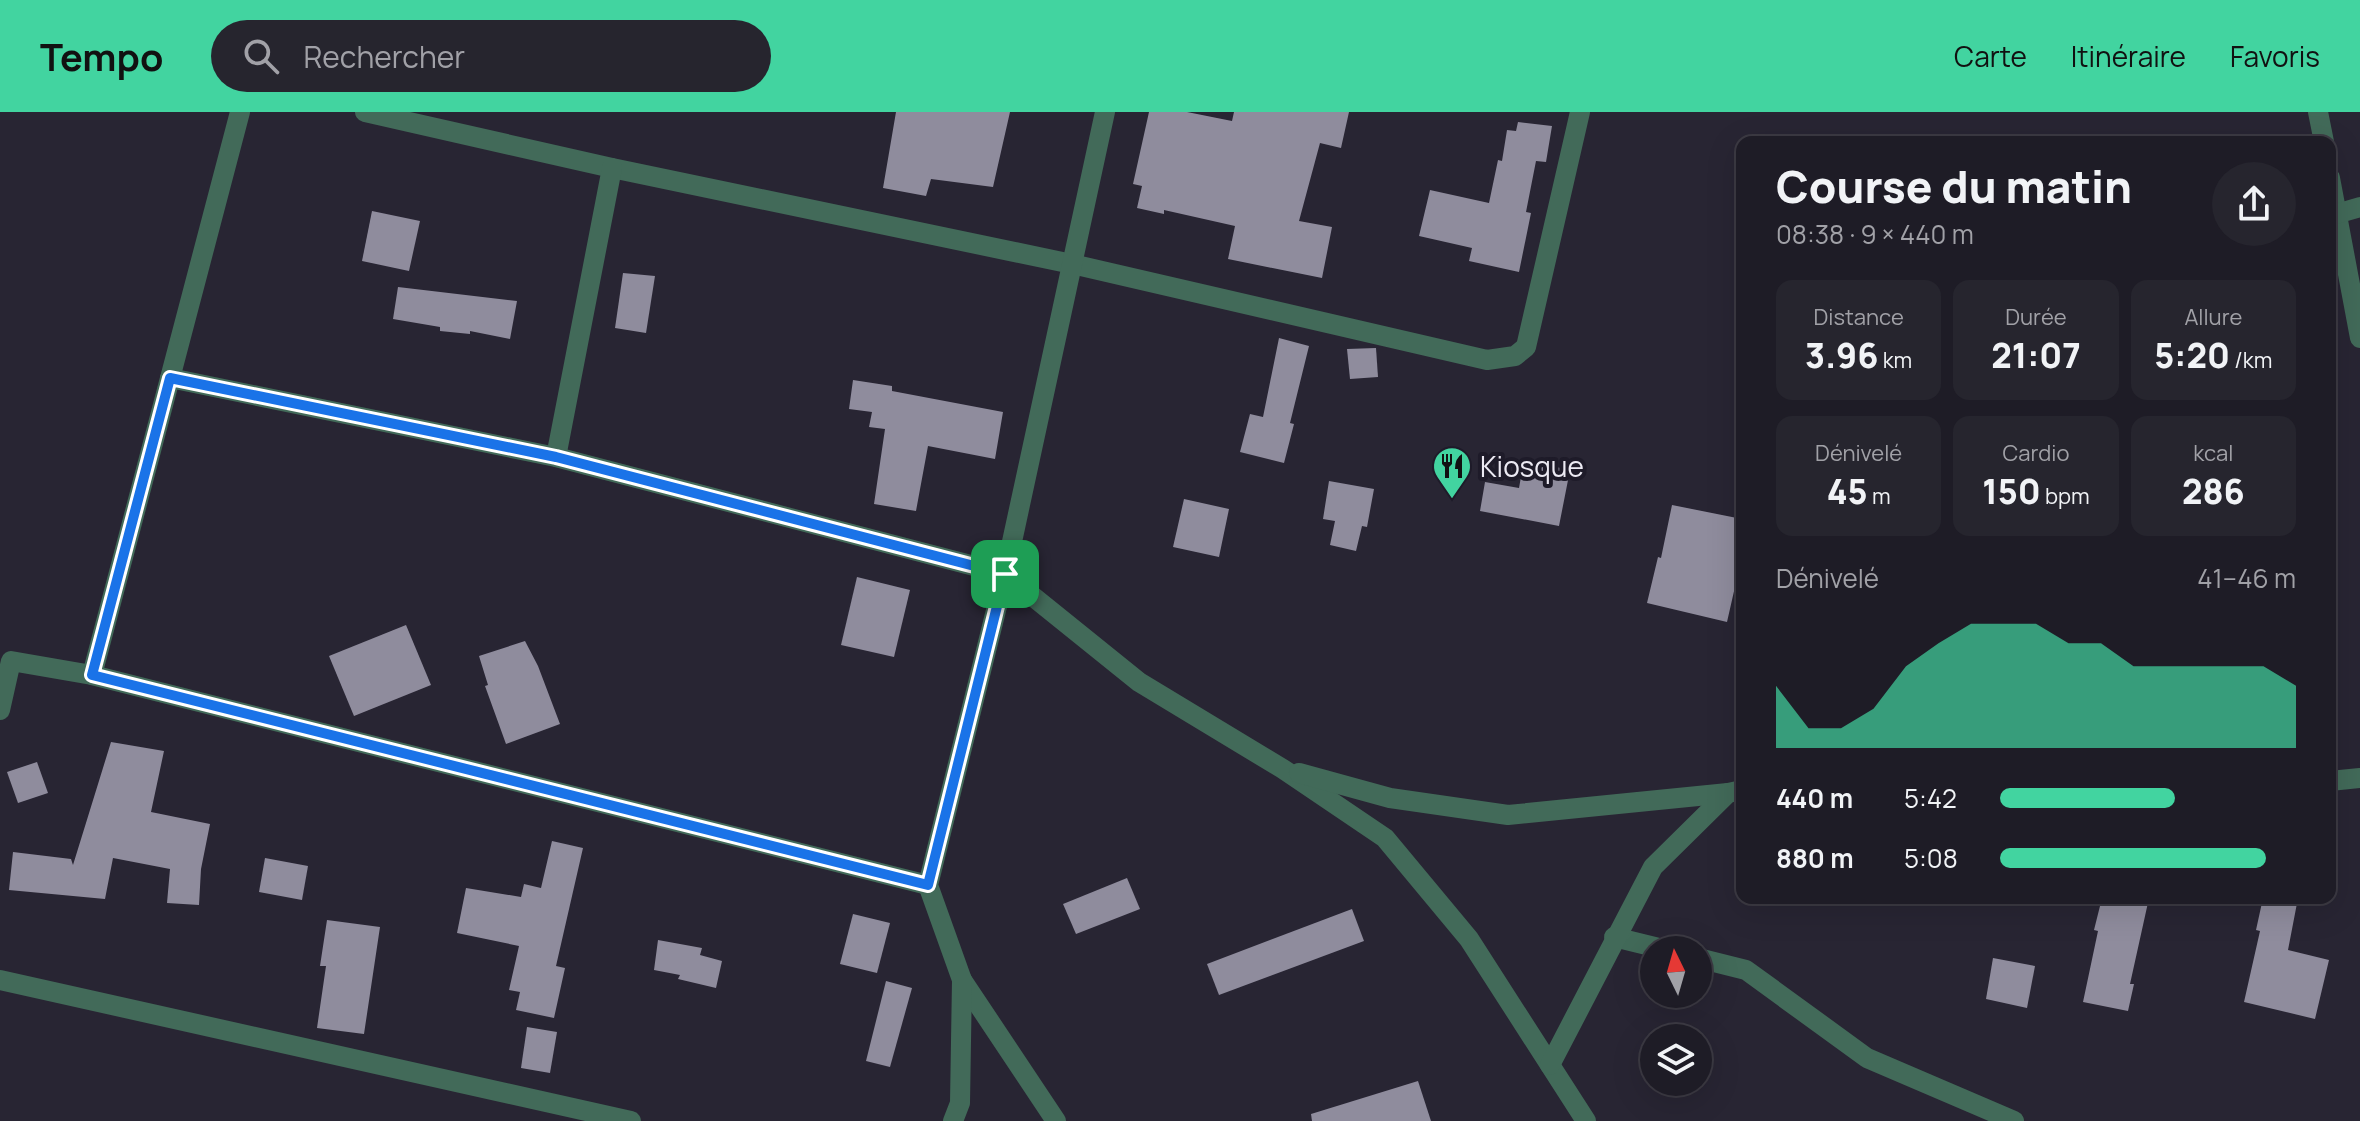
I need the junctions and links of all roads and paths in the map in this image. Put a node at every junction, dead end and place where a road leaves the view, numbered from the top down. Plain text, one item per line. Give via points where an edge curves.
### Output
1 (240, 112) edge
2 (365, 112) edge
3 (1105, 112) edge
4 (1580, 112) edge
5 (2318, 112) edge
6 (2323, 136) edge
7 (612, 168) junction
8 (2360, 207) edge
9 (2336, 214) joint
10 (1072, 264) junction
11 (2360, 338) edge
12 (170, 378) junction
13 (556, 457) junction
14 (1005, 574) junction
15 (92, 675) junction
16 (0, 710) edge
17 (1283, 769) junction
18 (2360, 778) edge
19 (2336, 780) edge
20 (1735, 791) edge
21 (928, 885) junction
22 (1614, 937) junction
23 (1640, 943) edge
24 (1712, 962) edge
25 (0, 980) edge
26 (962, 980) junction
27 (1550, 1065) junction
28 (631, 1121) edge
29 (953, 1121) edge
30 (1056, 1121) edge
31 (1586, 1121) edge
32 (2014, 1121) edge

1 - 12 street
2 - 7 street
3 - 10 street
4 - 10 street via 1526,347 1515,356 1487,360
5 - 6 street
7 - 10 street
7 - 13 street
8 - 9 street
9 - 11 street
10 - 14 street
12 - 13 street
12 - 15 street
13 - 14 street
14 - 17 street via 1139,682
14 - 21 street
15 - 16 street via 11,661
15 - 21 street
17 - 20 street via 1390,798 1508,815
17 - 27 street via 1385,838 1469,939
18 - 19 street
20 - 22 street via 1653,867
21 - 26 street
22 - 23 street
22 - 27 street
24 - 32 street via 1746,970 1867,1058
25 - 28 street
26 - 29 street via 960,1103
26 - 30 street
27 - 31 street

